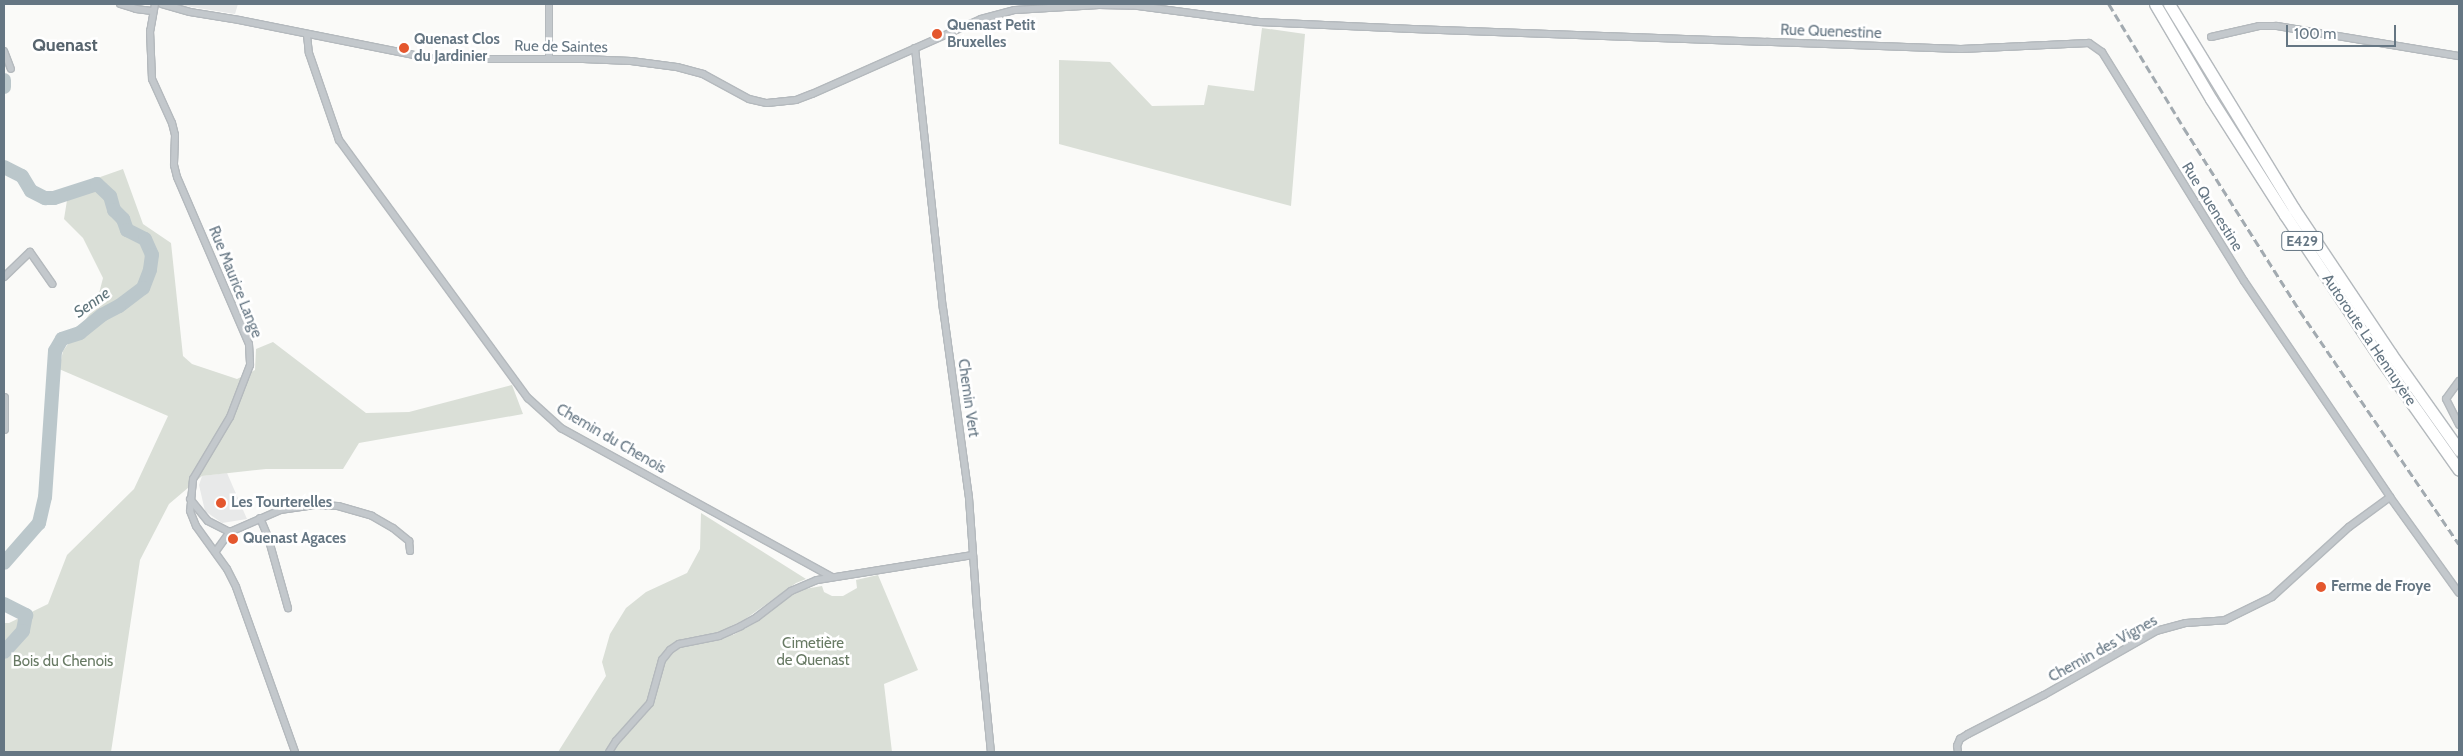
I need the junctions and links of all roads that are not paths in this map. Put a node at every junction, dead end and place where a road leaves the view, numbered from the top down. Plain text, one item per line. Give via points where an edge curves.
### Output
1 (120, 4) edge
2 (155, 4) edge
3 (162, 4) edge
4 (549, 4) edge
5 (2156, 4) edge
6 (2169, 4) edge
7 (1016, 7) edge
8 (152, 11) junction
9 (308, 35) junction
10 (2211, 38) dead end
11 (916, 48) junction
12 (4, 51) edge
13 (2459, 56) edge
14 (549, 58) junction
15 (11, 70) dead end
16 (4, 277) edge
17 (52, 284) dead end
18 (2459, 381) edge
19 (4, 398) edge
20 (2459, 425) edge
21 (4, 428) edge
22 (2459, 450) edge
23 (2459, 470) edge
24 (2390, 497) junction
25 (190, 498) junction
26 (260, 518) junction
27 (230, 532) junction
28 (216, 551) junction
29 (410, 551) dead end
30 (973, 554) junction
31 (832, 577) junction
32 (2459, 593) edge
33 (288, 608) dead end
34 (295, 752) edge
35 (610, 752) edge
36 (991, 752) edge
37 (1958, 752) edge

1 - 8 street
2 - 8 street, Rue Maurice Lange
3 - 9 street, Rue de Saintes
4 - 14 street
5 - 23 highway, Autoroute La Hennuyère / E429 via 2211,99 2285,215
6 - 22 highway, Autoroute La Hennuyère / E429 via 2294,209
7 - 11 street, Rue Quenestine
7 - 24 street, Rue Quenestine via 1118,4 1252,22 1961,49 2092,44 2102,52 2244,281
8 - 25 street, Rue Maurice Lange via 152,79 172,123 177,176 248,344 250,365 234,408 197,471
9 - 14 street, Rue de Saintes via 434,59
9 - 31 street, Chemin du Chenois via 309,52 339,140 534,404 561,428
10 - 13 street via 2259,26 2277,26
11 - 14 street, Rue de Saintes via 812,94 777,102 749,99 703,74 677,66
11 - 30 street, Chemin Vert
12 - 15 street
16 - 17 street via 30,252
18 - 20 street via 2446,399
19 - 21 street
24 - 32 street, Rue Quenestine
24 - 37 street, Chemin des Vignes via 2349,527 2272,597 2225,620 2186,623 2156,631 1968,734 1960,739
25 - 27 street via 208,521
25 - 28 street, Rue Maurice Lange via 190,511 196,526
26 - 27 street
26 - 29 street via 299,506 354,509 393,528 409,541
26 - 33 street
27 - 28 street
28 - 34 street, Rue Maurice Lange via 236,587
30 - 31 street
30 - 36 street, Chemin Vert
31 - 35 street via 802,584 741,626 719,636 679,644 670,650 662,660 650,703

